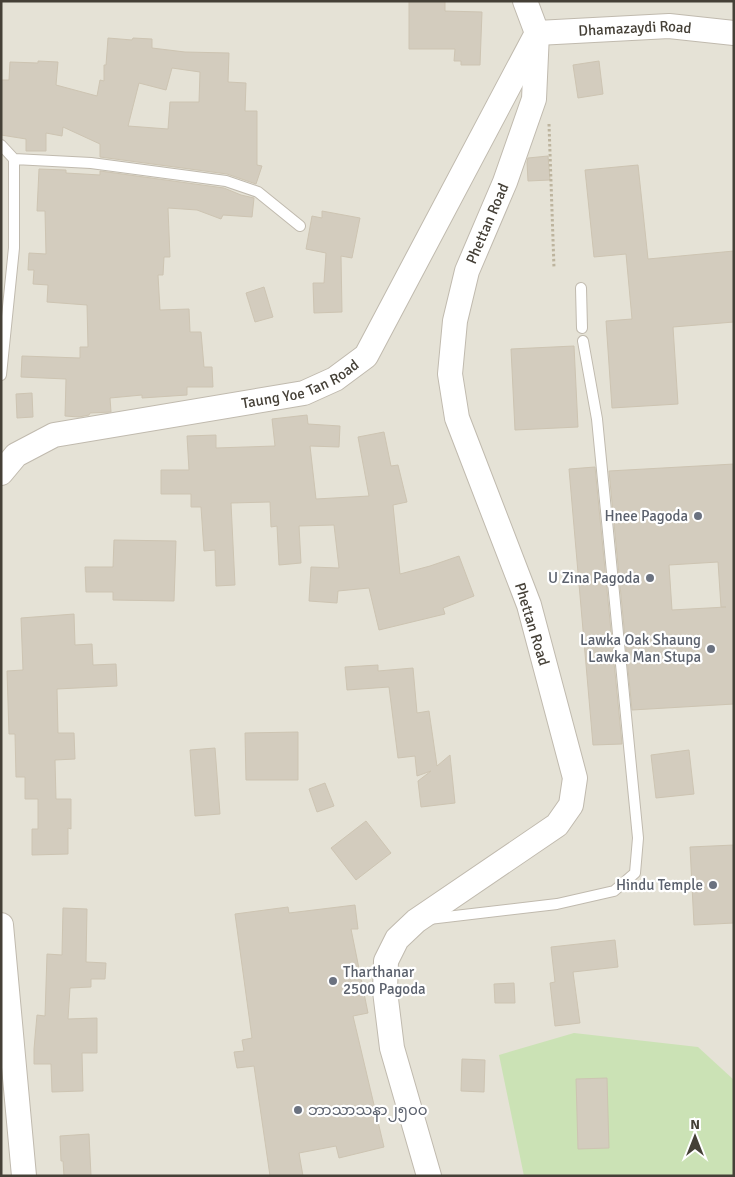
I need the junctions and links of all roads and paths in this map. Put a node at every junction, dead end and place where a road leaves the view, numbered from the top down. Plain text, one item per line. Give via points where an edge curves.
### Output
1 (525, 1) edge
2 (537, 33) junction
3 (734, 33) edge
4 (549, 116) dead end
5 (1, 145) edge
6 (14, 159) junction
7 (300, 226) dead end
8 (554, 268) dead end
9 (580, 288) dead end
10 (582, 328) dead end
11 (583, 341) dead end
12 (1, 376) edge
13 (1, 473) edge
14 (416, 921) junction
15 (1, 925) edge
16 (3, 953) edge
17 (24, 1176) edge
18 (429, 1176) edge

1 - 2 street, Phettan Road
2 - 3 street, Dhamazaydi Road via 669,26
2 - 13 street, Taung Yoe Tan Road via 366,356 335,379 304,393 54,435 16,455
2 - 14 street, Phettan Road via 534,99 505,182 467,271 456,321 450,374 457,418 529,605 575,778 573,796 571,805 557,825
4 - 8 path
5 - 6 lane
6 - 7 lane via 91,163 226,181 258,192
6 - 12 lane via 14,248
9 - 10 lane
11 - 14 lane via 597,420 638,838 635,873 614,891 557,904
14 - 18 street, Phettan Road via 397,939 386,961 385,991 392,1048
15 - 16 street
16 - 17 street

